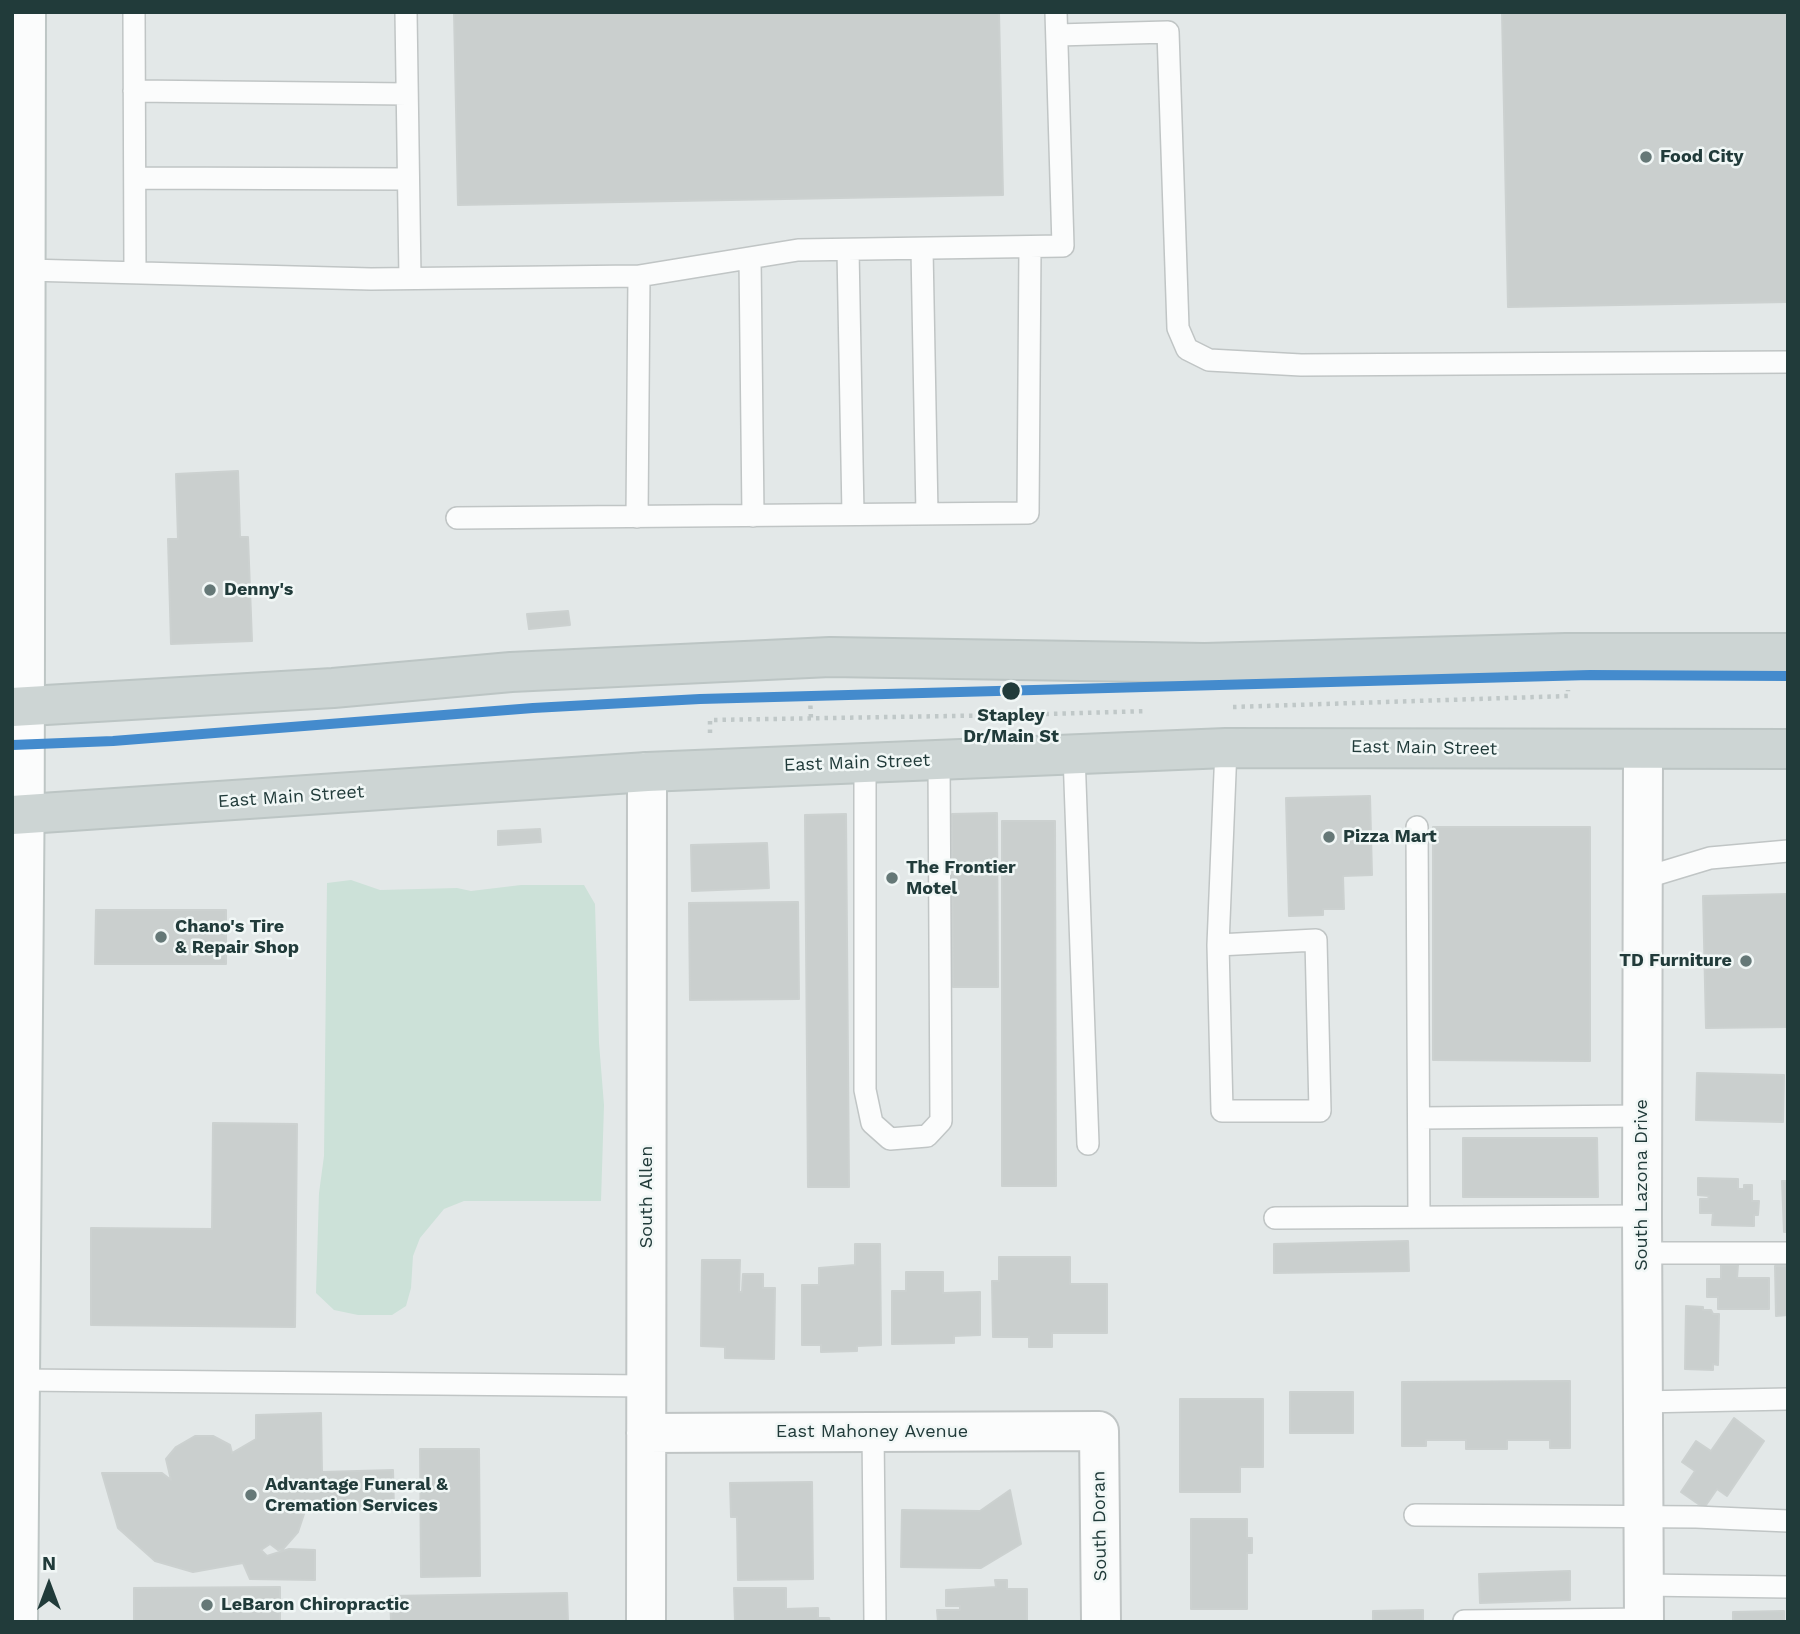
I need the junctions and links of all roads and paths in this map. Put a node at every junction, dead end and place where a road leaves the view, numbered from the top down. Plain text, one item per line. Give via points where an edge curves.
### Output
1 (26, 12) edge
2 (134, 12) edge
3 (406, 12) edge
4 (1056, 12) edge
5 (1057, 35) junction
6 (134, 91) junction
7 (407, 94) junction
8 (20, 169) edge
9 (135, 178) junction
10 (408, 179) junction
11 (1030, 248) junction
12 (922, 249) junction
13 (848, 250) junction
14 (750, 258) junction
15 (27, 270) junction
16 (135, 273) junction
17 (639, 276) junction
18 (410, 278) junction
19 (1788, 362) edge
20 (853, 514) junction
21 (927, 514) junction
22 (753, 516) junction
23 (637, 517) junction
24 (457, 519) dead end
25 (1788, 653) edge
26 (1568, 685) dead end
27 (810, 697) dead end
28 (19, 706) edge
29 (1219, 708) dead end
30 (1150, 710) dead end
31 (811, 719) junction
32 (710, 740) dead end
33 (1226, 747) junction
34 (1643, 749) junction
35 (1788, 749) edge
36 (1073, 754) junction
37 (940, 760) junction
38 (866, 763) junction
39 (647, 772) junction
40 (18, 815) edge
41 (1417, 827) dead end
42 (1788, 851) edge
43 (1644, 877) junction
44 (1218, 945) junction
45 (1642, 1116) junction
46 (1420, 1118) junction
47 (1088, 1144) dead end
48 (1419, 1217) junction
49 (1275, 1218) dead end
50 (1642, 1235) junction
51 (1788, 1253) edge
52 (20, 1380) junction
53 (646, 1386) junction
54 (1788, 1399) edge
55 (1642, 1402) junction
56 (1099, 1431) joint
57 (873, 1432) junction
58 (646, 1433) junction
59 (1415, 1515) dead end
60 (1643, 1517) junction
61 (1788, 1521) edge
62 (1788, 1587) edge
63 (1644, 1609) edge
64 (1464, 1621) edge
65 (18, 1622) edge
66 (646, 1622) edge
67 (875, 1622) edge
68 (1101, 1622) edge

1 - 8 street
2 - 6 lane
3 - 7 lane
4 - 5 lane
5 - 11 lane via 1063,246
5 - 19 lane via 1168,32 1178,328 1187,349 1209,360 1301,365
6 - 7 lane
6 - 9 lane
7 - 10 lane
8 - 15 street
9 - 10 lane
9 - 16 lane
10 - 18 lane
11 - 12 lane
11 - 21 lane via 1028,513
12 - 13 lane
12 - 21 lane
13 - 14 lane via 798,250
13 - 20 lane
14 - 17 lane
14 - 22 lane
15 - 16 lane
15 - 28 street
16 - 18 lane
17 - 18 lane
17 - 23 lane
20 - 21 lane
20 - 22 lane
22 - 23 lane
23 - 24 lane
25 - 28 main road via 1566,653 1205,663 830,657 525,671 333,688
26 - 29 path via 1568,696
27 - 31 path
28 - 40 street
30 - 31 path
31 - 32 path via 710,720
33 - 34 main road, East Main Street
33 - 36 main road, East Main Street
33 - 44 lane
34 - 35 main road, East Main Street
34 - 43 street, South Lazona Drive
36 - 37 main road, East Main Street
36 - 47 lane
37 - 38 main road, East Main Street
37 - 38 lane via 941,1121 928,1136 890,1139 873,1123 866,1090
38 - 39 main road, East Main Street
39 - 40 main road, East Main Street
39 - 53 street, South Allen
40 - 52 street via 24,1037
41 - 46 lane
42 - 43 lane via 1710,858
43 - 45 street, South Lazona Drive
44 - 44 lane via 1222,1111 1320,1111 1316,940
45 - 46 lane
45 - 50 street, South Lazona Drive
46 - 48 lane
48 - 49 lane
48 - 50 lane
50 - 51 lane
50 - 55 street, South Lazona Drive
52 - 53 lane
52 - 65 street
53 - 58 street, South Allen
54 - 55 lane
55 - 60 street, South Lazona Drive
56 - 57 street, East Mahoney Avenue
56 - 68 street, South Doran
57 - 58 street, East Mahoney Avenue
57 - 67 lane
58 - 66 street, South Allen
59 - 60 lane
60 - 61 lane
60 - 63 street, South Lazona Drive
62 - 63 lane
63 - 64 lane

